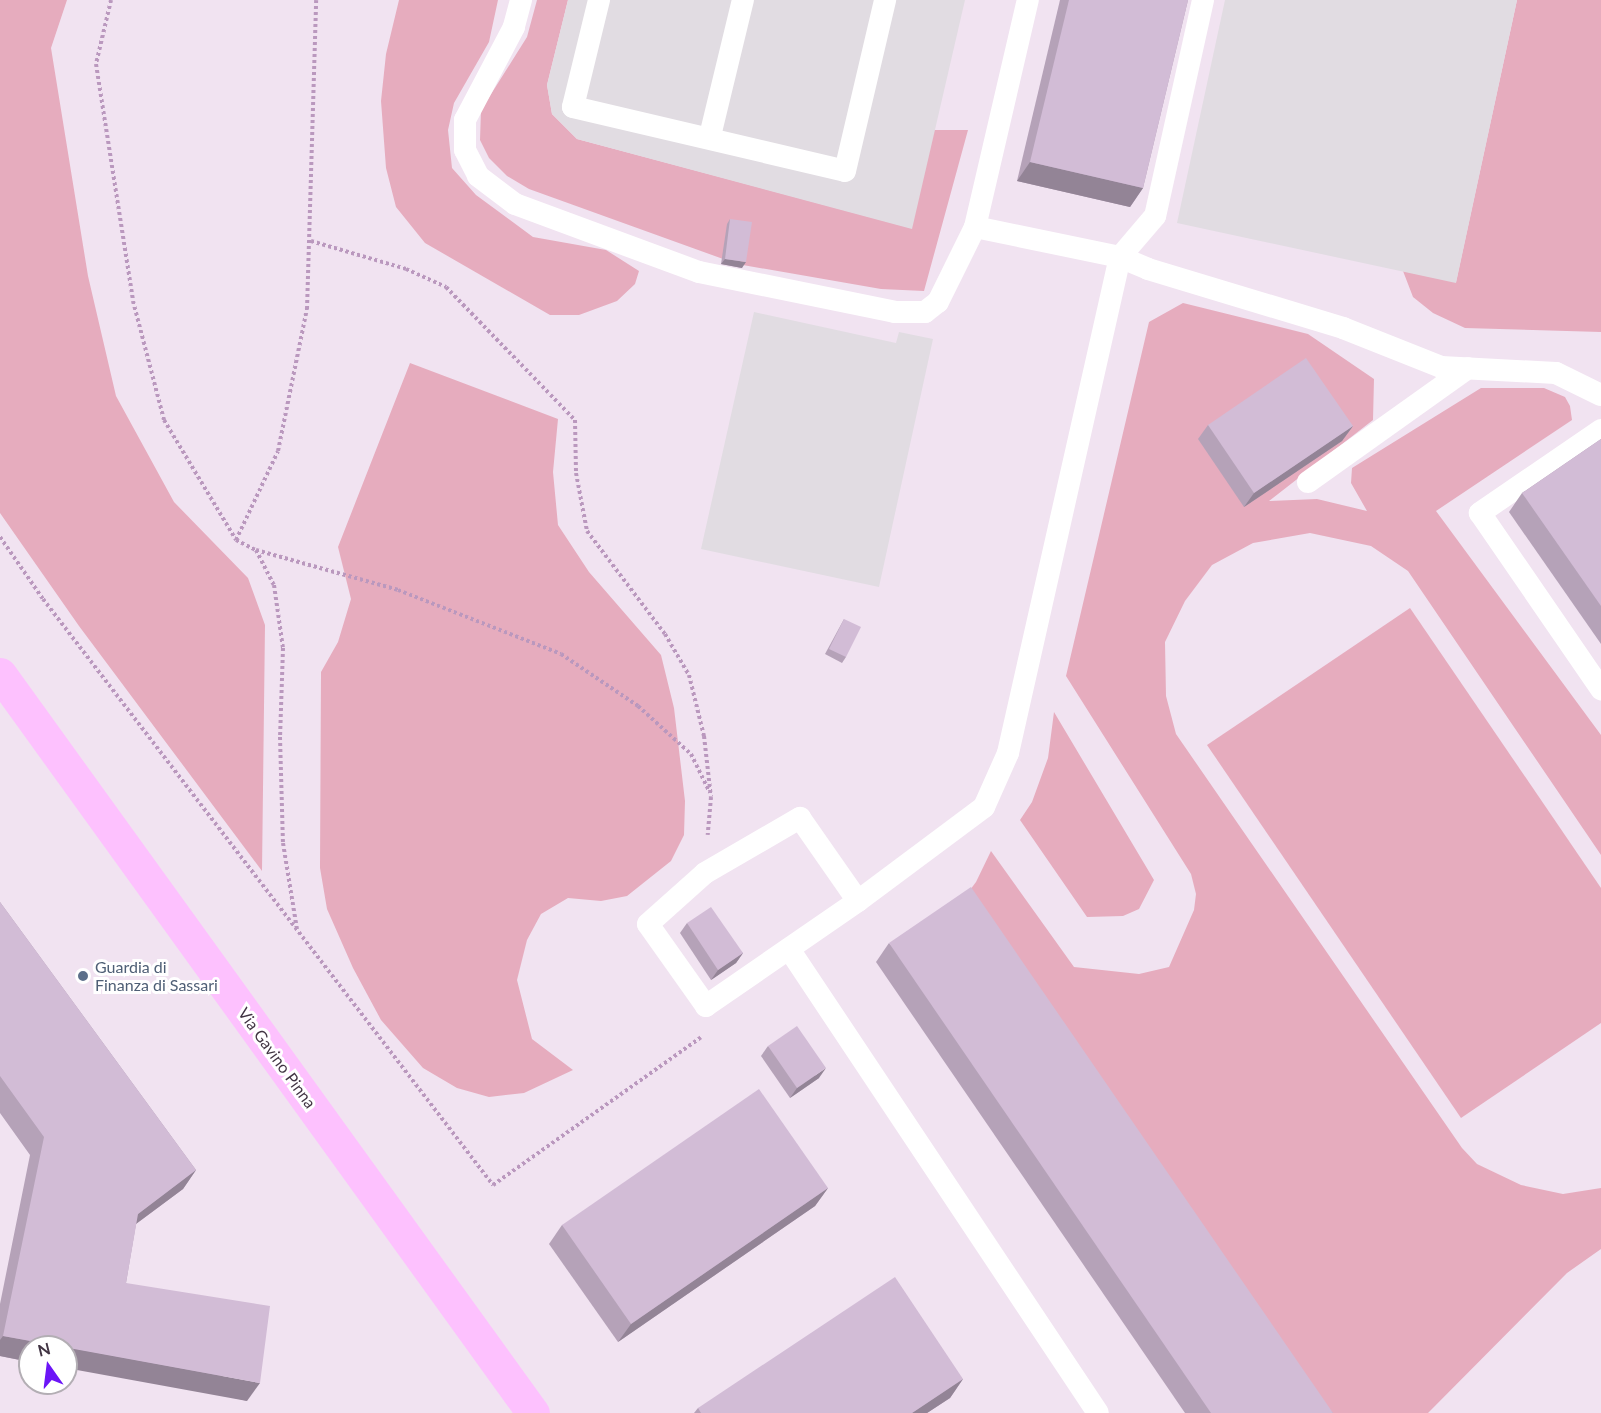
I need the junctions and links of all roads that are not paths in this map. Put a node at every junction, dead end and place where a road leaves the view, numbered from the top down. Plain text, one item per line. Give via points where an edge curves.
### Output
1 (521, 0) edge
2 (599, 0) edge
3 (743, 0) edge
4 (885, 0) edge
5 (1028, 0) edge
6 (1203, 0) edge
7 (710, 136) junction
8 (975, 227) junction
9 (1120, 257) junction
10 (1468, 368) junction
11 (1601, 395) edge
12 (1601, 429) edge
13 (1308, 482) edge
14 (0, 674) edge
15 (1601, 689) edge
16 (858, 901) junction
17 (789, 948) junction
18 (532, 1413) edge
19 (1098, 1413) edge

1 - 8 lane via 514,27 465,120 465,150 478,176 516,204 699,272 895,312 925,312 938,302
2 - 7 lane via 573,107
3 - 7 lane
4 - 7 lane via 845,171
5 - 8 lane
6 - 9 lane via 1155,216
8 - 9 lane
9 - 10 lane via 1343,328 1441,367
9 - 16 lane via 1008,753 984,807
10 - 11 lane via 1556,373
10 - 13 lane
12 - 15 lane via 1480,513
14 - 18 street, Via Gavino Pinna
16 - 17 lane
16 - 17 lane via 800,818 705,873 648,924 706,1006
17 - 19 lane

